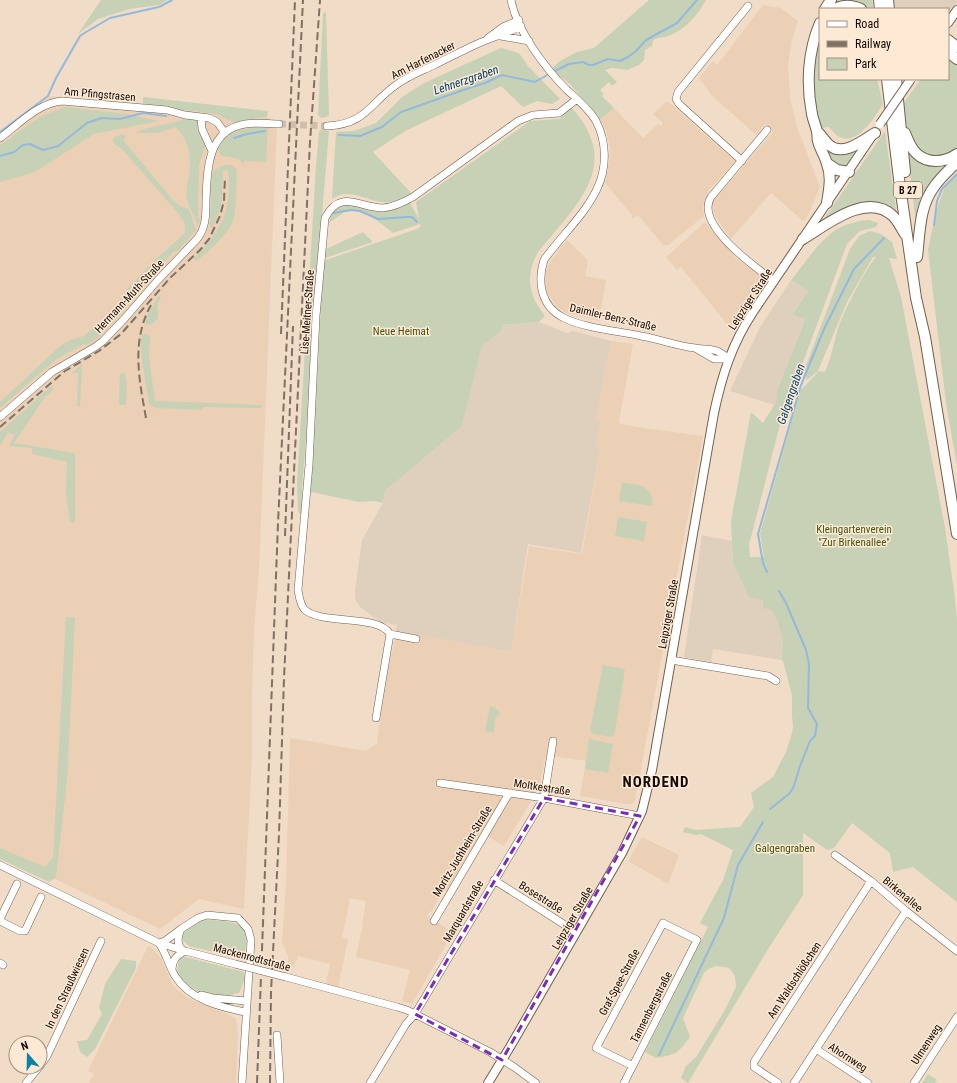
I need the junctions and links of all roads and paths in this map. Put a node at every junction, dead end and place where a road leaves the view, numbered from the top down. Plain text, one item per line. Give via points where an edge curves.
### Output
1 (511, 0) edge
2 (748, 6) dead end
3 (838, 8) edge
4 (858, 8) edge
5 (957, 10) edge
6 (949, 22) edge
7 (520, 23) junction
8 (819, 25) edge
9 (501, 36) junction
10 (485, 41) junction
11 (528, 41) junction
12 (949, 41) edge
13 (957, 47) edge
14 (887, 80) edge
15 (896, 80) edge
16 (910, 80) edge
17 (577, 99) junction
18 (201, 117) junction
19 (279, 124) tunnel mouth
20 (901, 124) junction
21 (330, 125) tunnel mouth
22 (878, 128) junction
23 (767, 130) dead end
24 (225, 133) junction
25 (819, 134) junction
26 (0, 138) edge
27 (212, 151) junction
28 (957, 154) edge
29 (742, 161) junction
30 (957, 162) edge
31 (828, 164) junction
32 (849, 172) junction
33 (827, 203) junction
34 (803, 239) junction
35 (908, 239) junction
36 (917, 256) junction
37 (774, 281) junction
38 (925, 336) junction
39 (729, 359) junction
40 (0, 417) edge
41 (957, 534) edge
42 (390, 633) junction
43 (416, 639) dead end
44 (671, 660) junction
45 (776, 681) dead end
46 (376, 718) dead end
47 (553, 741) dead end
48 (440, 783) dead end
49 (511, 793) junction
50 (544, 798) junction
51 (640, 816) junction
52 (835, 855) dead end
53 (0, 865) edge
54 (494, 880) junction
55 (871, 881) junction
56 (17, 884) dead end
57 (41, 897) dead end
58 (906, 911) junction
59 (0, 920) edge
60 (434, 921) dead end
61 (180, 928) junction
62 (576, 932) junction
63 (696, 940) joint
64 (101, 941) dead end
65 (159, 943) junction
66 (183, 951) junction
67 (957, 951) edge
68 (172, 969) junction
69 (191, 992) junction
70 (246, 1002) junction
71 (245, 1012) junction
72 (415, 1014) junction
73 (957, 1017) edge
74 (277, 1036) dead end
75 (816, 1049) junction
76 (48, 1054) edge
77 (502, 1060) junction
78 (632, 1066) junction
79 (33, 1075) edge
80 (26, 1083) edge
81 (242, 1083) edge
82 (280, 1083) edge
83 (370, 1083) edge
84 (488, 1083) edge
85 (536, 1083) edge
86 (624, 1083) edge
87 (778, 1083) edge
88 (794, 1083) edge
89 (868, 1083) edge
90 (914, 1083) edge

1 - 7 street, Daimler-Benz-Straße
2 - 29 street via 678,92 676,99
3 - 4 highway
5 - 6 main road
7 - 9 street, Am Harfenacker
7 - 10 street, Am Harfenacker via 503,27
7 - 11 street, Daimler-Benz-Straße
8 - 25 highway via 813,40 809,67 810,99
9 - 10 street, Am Harfenacker
9 - 11 street, Am Harfenacker
10 - 21 street, Am Harfenacker via 397,84 352,122
11 - 17 street, Daimler-Benz-Straße via 559,82
12 - 13 highway
14 - 35 highway, B 27
15 - 20 highway, B 27
16 - 22 main road, Leipziger Straße, bridge
17 - 39 street, Daimler-Benz-Straße via 595,121 602,137 602,175 587,206 544,260 540,280 543,296 552,309 563,318 695,348 714,359
17 - 42 street, Lise-Meitner-Straße via 559,113 532,115 518,121 400,204 384,208 349,201 341,202 330,209 325,218 316,316 313,411 298,580 299,599 305,610 314,615 363,622
18 - 24 street via 217,122
18 - 26 street, Am Pfingstrasen via 167,110 52,102
18 - 27 street via 202,129
19 - 24 street, Hermann-Muth-Straße via 245,124
20 - 28 highway via 916,153 924,158 934,162 944,161
20 - 36 highway, B 27
22 - 25 highway via 850,148 844,149 832,146
22 - 32 main road, Leipziger Straße
23 - 29 street
24 - 27 street, Hermann-Muth-Straße
25 - 31 highway
27 - 40 street, Hermann-Muth-Straße via 207,170 205,223 202,233 103,341 52,372
29 - 37 street via 708,202 709,216 738,254
30 - 36 highway via 934,186 928,197 923,209
31 - 32 highway via 837,170
31 - 33 highway via 831,180
32 - 33 main road, Leipziger Straße
33 - 34 main road, Leipziger Straße
34 - 35 highway via 849,212 871,206 892,215
34 - 37 main road, Leipziger Straße
35 - 38 highway, B 27 via 916,298
36 - 38 highway, B 27
37 - 39 main road, Leipziger Straße via 746,322
38 - 41 highway, B 27
39 - 44 main road, Leipziger Straße via 723,373 714,413
42 - 43 street
42 - 46 street
44 - 45 street, Leipziger Straße via 768,676
44 - 51 main road, Leipziger Straße via 652,770
47 - 50 street, Marquardstraße
48 - 49 street, Moltkestraße
49 - 50 street, Moltkestraße
49 - 60 street, Moritz-Juchheim-Straße
50 - 51 street, Moltkestraße
50 - 54 street, Marquardstraße
51 - 62 main road, Leipziger Straße via 622,853
52 - 55 street, Birkenallee
53 - 65 street, Mackenrodtstraße
54 - 62 street, Bosestraße
54 - 72 street, Marquardstraße
55 - 58 street, Birkenallee
55 - 87 street, Am Waldschlößchen via 754,1062 754,1067
56 - 59 street
57 - 59 street via 26,931 20,931
58 - 67 street, Birkenallee
58 - 75 street
61 - 65 street
61 - 66 street via 179,947
61 - 70 street via 207,915 238,918 244,923 251,940
62 - 77 main road, Leipziger Straße
63 - 78 street, Tannenbergstraße
63 - 78 street, Graf-Spee-Straße via 663,923 596,1048
64 - 76 street, In den Straußwiesen
65 - 66 street, Mackenrodtstraße
65 - 68 street
66 - 68 street via 173,961
66 - 72 street, Mackenrodtstraße, bridge via 397,1007
68 - 69 street via 182,987
69 - 70 street
69 - 71 street via 203,1000
70 - 71 street
71 - 81 street
72 - 77 street, Mackenrodtstraße
72 - 83 street, Marquardstraße
73 - 90 street, Ulmenweg
74 - 82 street
75 - 88 street
75 - 89 street, Ahornweg
77 - 84 main road, Leipziger Straße
77 - 85 street, Mackenrodtstraße
78 - 86 street, Tannenbergstraße
79 - 80 street, In den Straußwiesen

